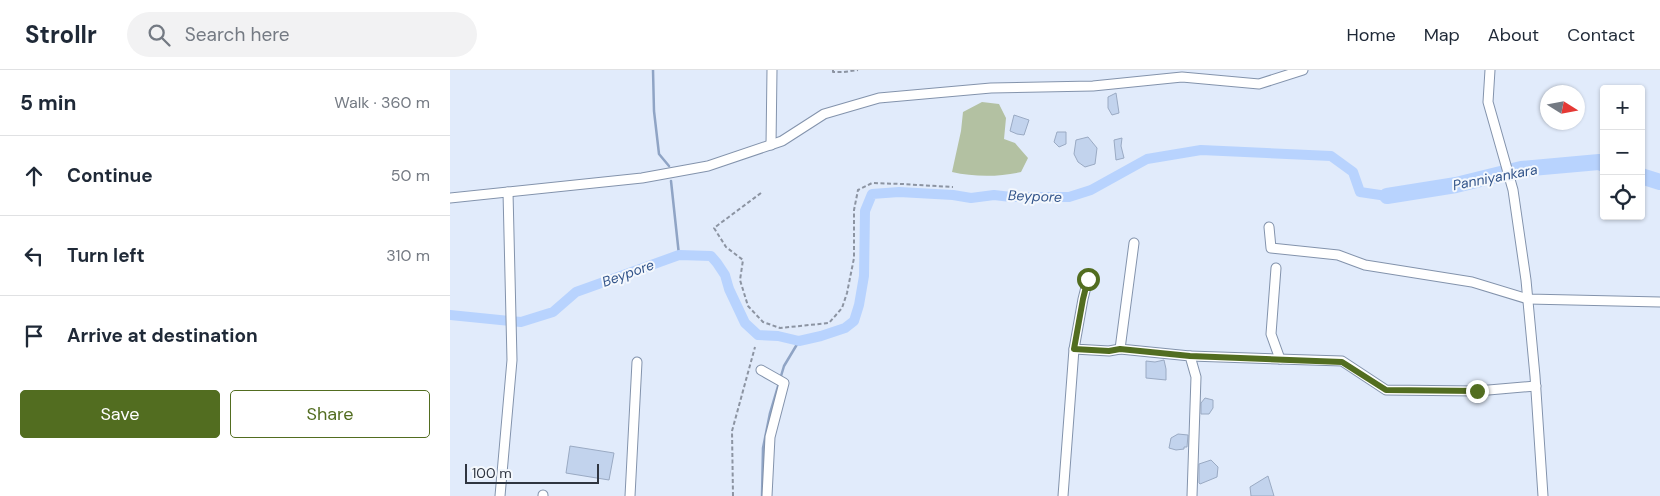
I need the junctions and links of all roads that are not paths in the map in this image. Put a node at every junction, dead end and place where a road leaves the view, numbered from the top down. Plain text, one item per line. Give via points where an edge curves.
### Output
1 (772, 70) edge
2 (1303, 70) edge
3 (1490, 70) edge
4 (771, 145) junction
5 (508, 192) junction
6 (450, 198) edge
7 (1269, 227) dead end
8 (1134, 243) dead end
9 (1276, 268) dead end
10 (1088, 279) dead end
11 (1528, 299) junction
12 (1660, 302) edge
13 (1074, 349) junction
14 (1120, 349) junction
15 (1190, 356) junction
16 (1280, 359) junction
17 (637, 362) dead end
18 (761, 370) dead end
19 (1536, 386) junction
20 (500, 496) edge
21 (630, 496) edge
22 (767, 496) edge
23 (1063, 496) edge
24 (1192, 496) edge
25 (1543, 496) edge

1 - 4 street
2 - 4 street via 1259,84 1182,76 1093,86 991,88 879,98 824,114
3 - 11 street via 1488,102 1512,190
4 - 5 street via 708,166 642,178
5 - 6 street
5 - 20 street via 512,360
7 - 11 street via 1271,248 1338,255 1365,265 1472,282
8 - 14 street
9 - 16 street via 1271,334
10 - 13 street
11 - 12 street
11 - 19 street
13 - 14 street
13 - 23 street
14 - 15 street
15 - 16 street
15 - 24 street via 1196,377
16 - 19 street via 1342,362 1386,390 1477,391
17 - 21 street
18 - 22 street via 784,383 770,437
19 - 25 street

